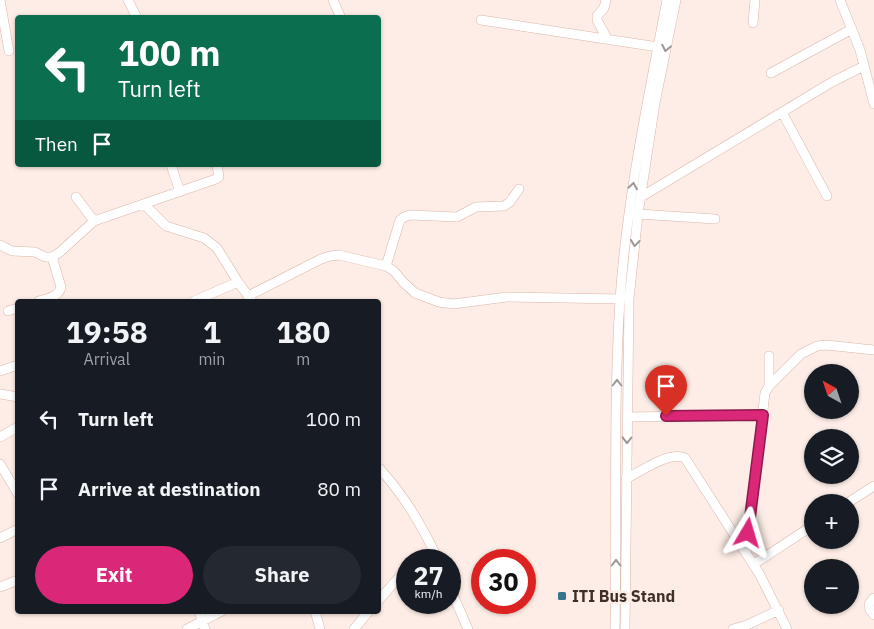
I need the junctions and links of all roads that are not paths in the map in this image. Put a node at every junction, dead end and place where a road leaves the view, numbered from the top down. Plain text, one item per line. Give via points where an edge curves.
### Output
1 (0, 0) edge
2 (128, 0) edge
3 (332, 0) edge
4 (606, 0) edge
5 (667, 0) edge
6 (676, 0) edge
7 (755, 0) edge
8 (840, 0) edge
9 (135, 15) edge
10 (340, 15) edge
11 (481, 20) dead end
12 (753, 22) dead end
13 (852, 29) junction
14 (608, 40) junction
15 (658, 47) junction
16 (9, 51) dead end
17 (864, 66) junction
18 (771, 73) dead end
19 (873, 99) edge
20 (782, 112) junction
21 (172, 167) edge
22 (217, 167) edge
23 (519, 189) dead end
24 (180, 192) junction
25 (827, 196) dead end
26 (76, 197) dead end
27 (641, 197) junction
28 (144, 204) junction
29 (638, 214) junction
30 (715, 219) dead end
31 (94, 221) junction
32 (0, 245) edge
33 (52, 257) junction
34 (386, 266) junction
35 (238, 282) junction
36 (250, 298) edge
37 (46, 299) edge
38 (199, 299) edge
39 (620, 299) junction
40 (15, 309) edge
41 (8, 311) dead end
42 (874, 350) edge
43 (769, 356) dead end
44 (15, 366) edge
45 (0, 371) edge
46 (769, 386) junction
47 (0, 394) edge
48 (15, 396) edge
49 (763, 415) junction
50 (627, 417) junction
51 (15, 429) edge
52 (0, 437) edge
53 (0, 464) edge
54 (381, 470) edge
55 (626, 479) junction
56 (874, 486) edge
57 (15, 489) edge
58 (859, 495) edge
59 (15, 530) edge
60 (804, 531) edge
61 (0, 538) edge
62 (432, 549) edge
63 (746, 553) junction
64 (754, 564) junction
65 (15, 581) edge
66 (396, 581) edge
67 (0, 588) edge
68 (381, 598) edge
69 (874, 598) edge
70 (778, 610) junction
71 (461, 613) edge
72 (218, 614) edge
73 (316, 614) edge
74 (366, 614) edge
75 (874, 615) edge
76 (204, 625) edge
77 (187, 629) edge
78 (320, 629) edge
79 (354, 629) edge
80 (468, 629) edge
81 (615, 629) edge
82 (625, 629) edge
83 (733, 629) edge
84 (787, 629) edge

1 - 16 street
2 - 9 street
3 - 10 street
4 - 14 street via 597,20
5 - 15 street
6 -> 27 street via 655,103
7 - 12 street
8 - 13 street
11 - 14 street
13 - 17 street
13 - 18 street
14 - 15 street
39 -> 15 street via 627,222
17 - 19 street
17 - 20 street
20 - 25 street
20 - 27 street
21 - 24 street
22 - 24 street via 219,177
23 - 34 street via 504,206 476,207 457,217 404,216
24 - 28 street
26 - 31 street
27 - 29 street
28 - 31 street
28 - 35 street via 166,226 204,238 217,248
29 - 30 street
29 -> 50 street via 629,299
31 - 33 street
32 - 33 street via 12,251
33 - 37 street via 61,287 56,296
34 - 36 street via 339,255 330,256
34 - 39 street via 415,293 453,304 507,297
35 - 36 street
35 - 38 street
81 -> 39 street
40 - 41 street
42 - 46 street via 816,346 801,354
43 - 46 street
44 - 45 street
46 - 49 street
47 - 48 street
49 - 50 street
49 - 63 street
50 -> 55 street
51 - 52 street
53 - 57 street
54 - 62 street via 396,486
55 - 63 street via 671,456 685,458
55 - 82 street
56 - 58 street
59 - 61 street
60 - 64 street
63 - 64 street
64 - 70 street
65 - 67 street
66 - 68 street
69 - 75 street via 869,604
70 - 83 street
70 - 84 street
71 - 80 street
72 - 76 street
73 - 78 street
74 - 79 street
76 - 77 street

